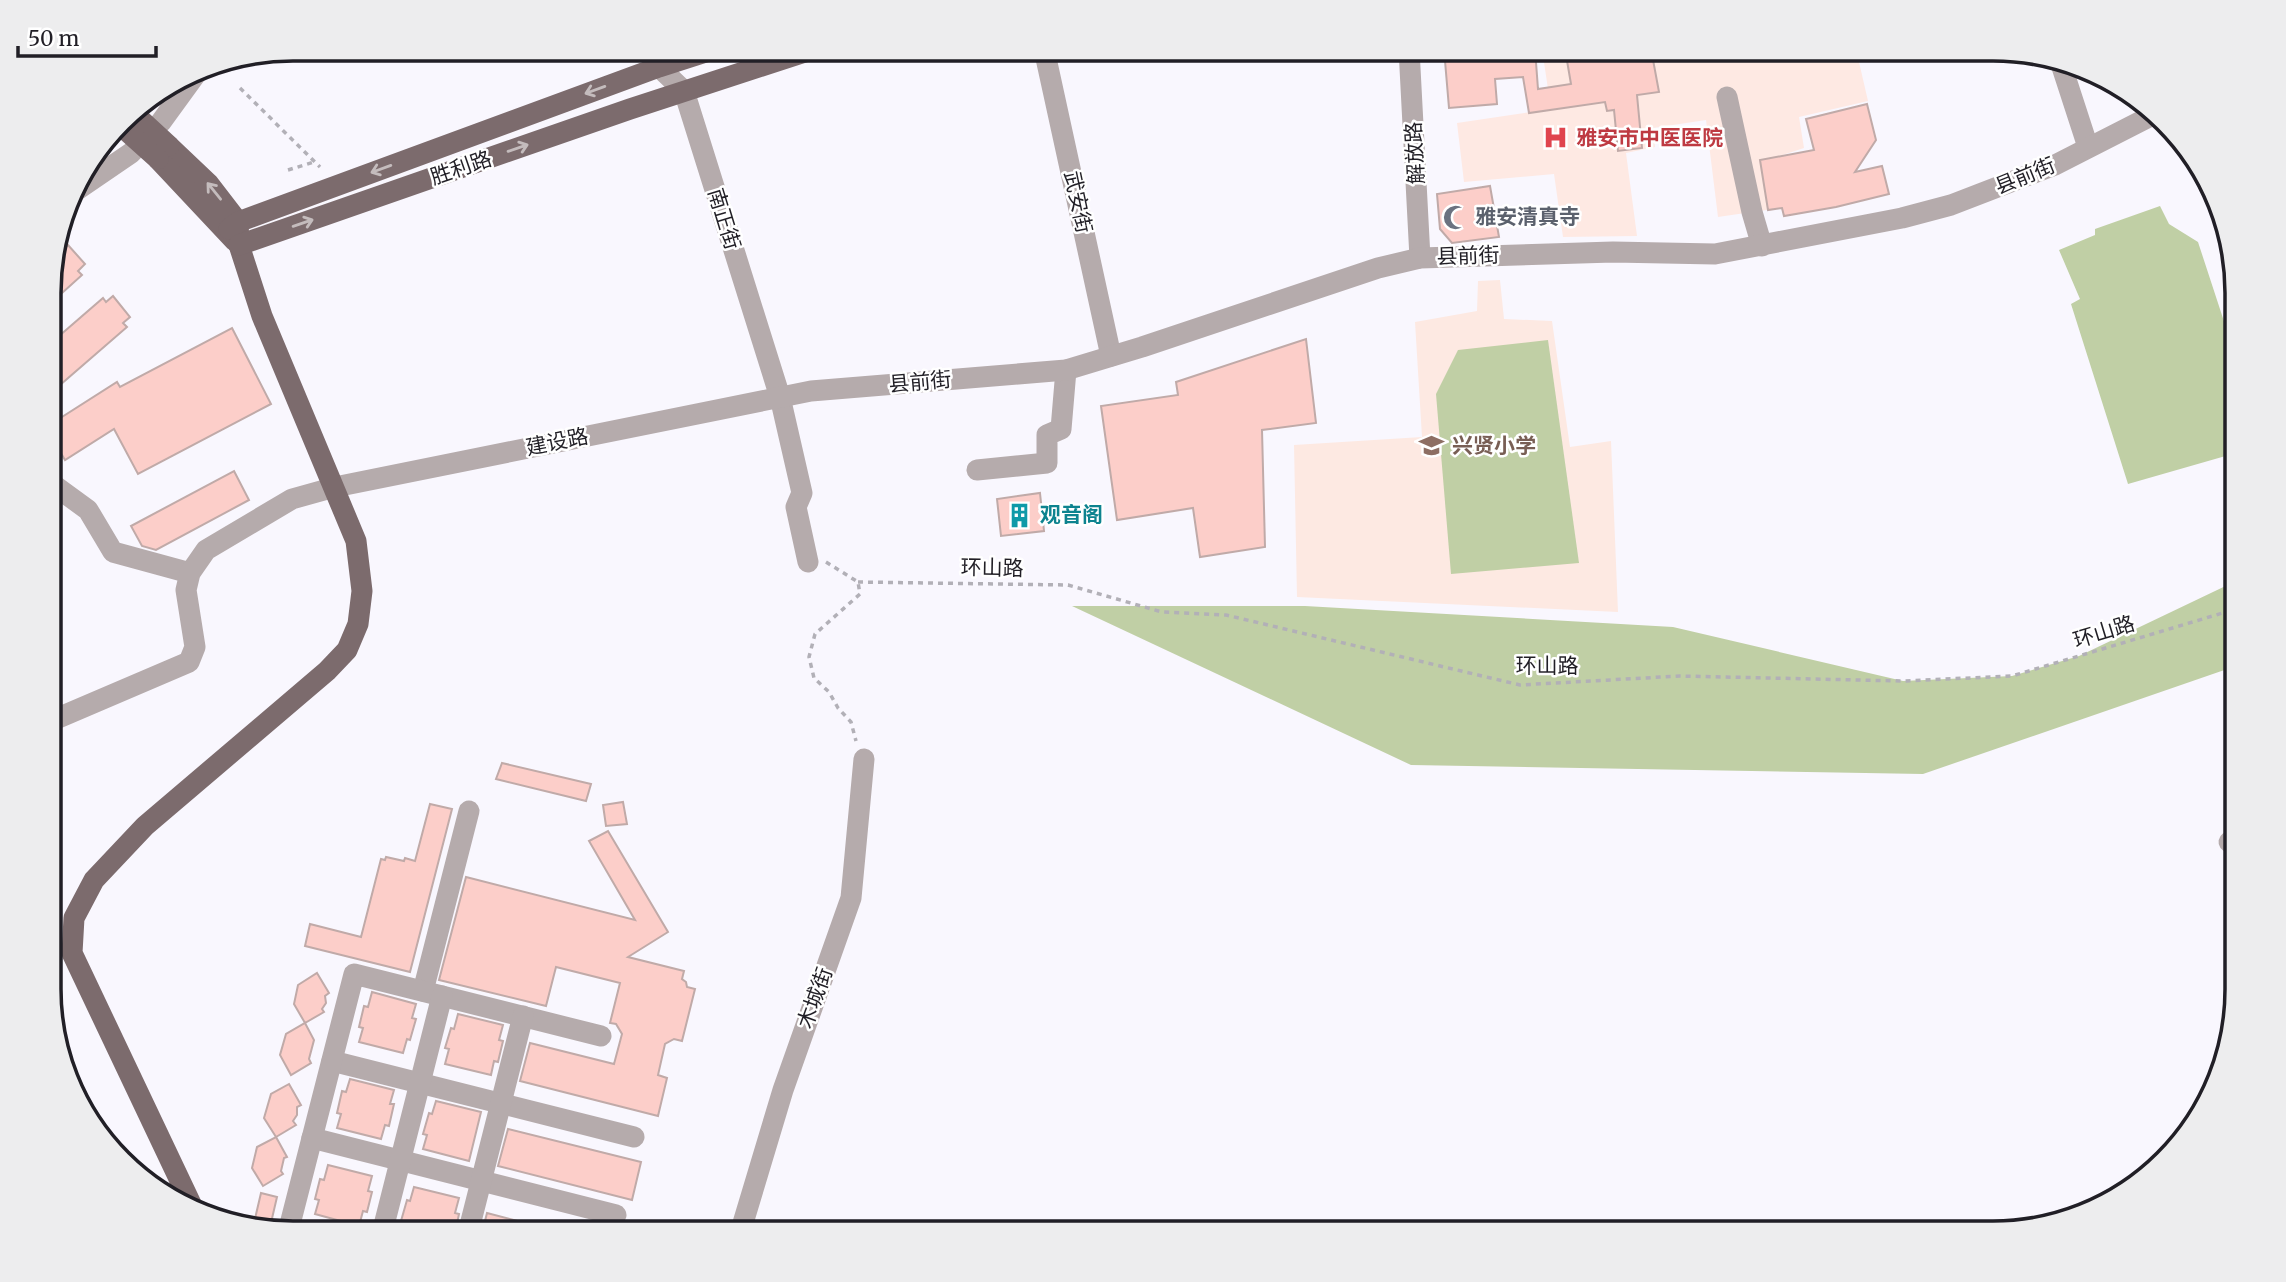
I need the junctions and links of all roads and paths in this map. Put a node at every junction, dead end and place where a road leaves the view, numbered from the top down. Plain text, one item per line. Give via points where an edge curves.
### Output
1 (649, 61) edge
2 (658, 61) edge
3 (778, 61) edge
4 (1047, 61) edge
5 (1410, 61) edge
6 (2064, 73) edge
7 (186, 88) edge
8 (240, 88) dead end
9 (684, 92) junction
10 (1727, 97) dead end
11 (2145, 119) edge
12 (138, 121) edge
13 (129, 130) edge
14 (2088, 147) junction
15 (164, 153) junction
16 (314, 162) junction
17 (320, 167) dead end
18 (288, 170) dead end
19 (90, 182) edge
20 (234, 233) junction
21 (1762, 246) junction
22 (1420, 258) junction
23 (1111, 356) junction
24 (1066, 370) junction
25 (780, 397) junction
26 (977, 470) dead end
27 (335, 487) junction
28 (61, 490) edge
29 (814, 560) joint
30 (190, 573) junction
31 (858, 582) junction
32 (2224, 613) edge
33 (61, 717) edge
34 (864, 759) joint
35 (469, 811) dead end
36 (433, 994) junction
37 (523, 1016) junction
38 (601, 1036) dead end
39 (331, 1061) junction
40 (420, 1083) junction
41 (501, 1104) junction
42 (634, 1137) dead end
43 (312, 1138) junction
44 (400, 1161) junction
45 (481, 1181) junction
46 (187, 1195) edge
47 (616, 1215) dead end
48 (297, 1221) edge
49 (385, 1221) edge
50 (471, 1221) edge
51 (744, 1221) edge

1 -> 20 main road, 胜利路
2 - 9 street, 南正街
3 - 9 main road, 胜利路
4 - 23 street, 武安街
5 - 22 street, 解放路
6 - 14 street
7 - 19 street via 131,153
8 - 16 path
20 -> 9 main road, 胜利路
9 - 25 street, 南正街
10 - 21 street
11 - 14 street, 县前街
12 - 15 main road, bridge
13 - 15 main road, bridge
14 - 21 street, 县前街 via 2055,165 1951,205
15 - 20 main road via 208,183
16 - 17 path
16 - 18 path
20 - 27 main road via 262,316
21 - 22 street, 县前街 via 1715,254
22 - 23 street, 县前街
23 - 24 street, 县前街
24 - 25 street, 县前街
24 - 26 street via 1061,429 1046,435 1046,463
25 - 27 street, 建设路
25 - 29 street, 南正街 via 802,493 796,507
27 - 30 street, 建设路 via 281,505 206,550
27 - 46 main road via 356,541 362,591 358,624 347,650 297,700 145,826 94,880 74,918 72,953
28 - 30 street via 88,510 113,552
29 - 31 path
30 - 33 street via 186,590 195,647 189,662
31 - 32 path, 环山路 via 1068,584 1162,612 1226,615 1520,685 1680,677 1903,681 2012,676
31 - 34 path via 859,594 816,634 809,657 814,678 851,722
34 - 51 street, 木城街 via 851,898 783,1090
35 - 36 street
36 - 37 street
36 - 39 street via 354,974
36 - 40 street
37 - 38 street
37 - 41 street
39 - 40 street
39 - 43 street
40 - 41 street
40 - 44 street
41 - 42 street
41 - 45 street
43 - 44 street
43 - 48 street
44 - 45 street
44 - 49 street
45 - 47 street
45 - 50 street

